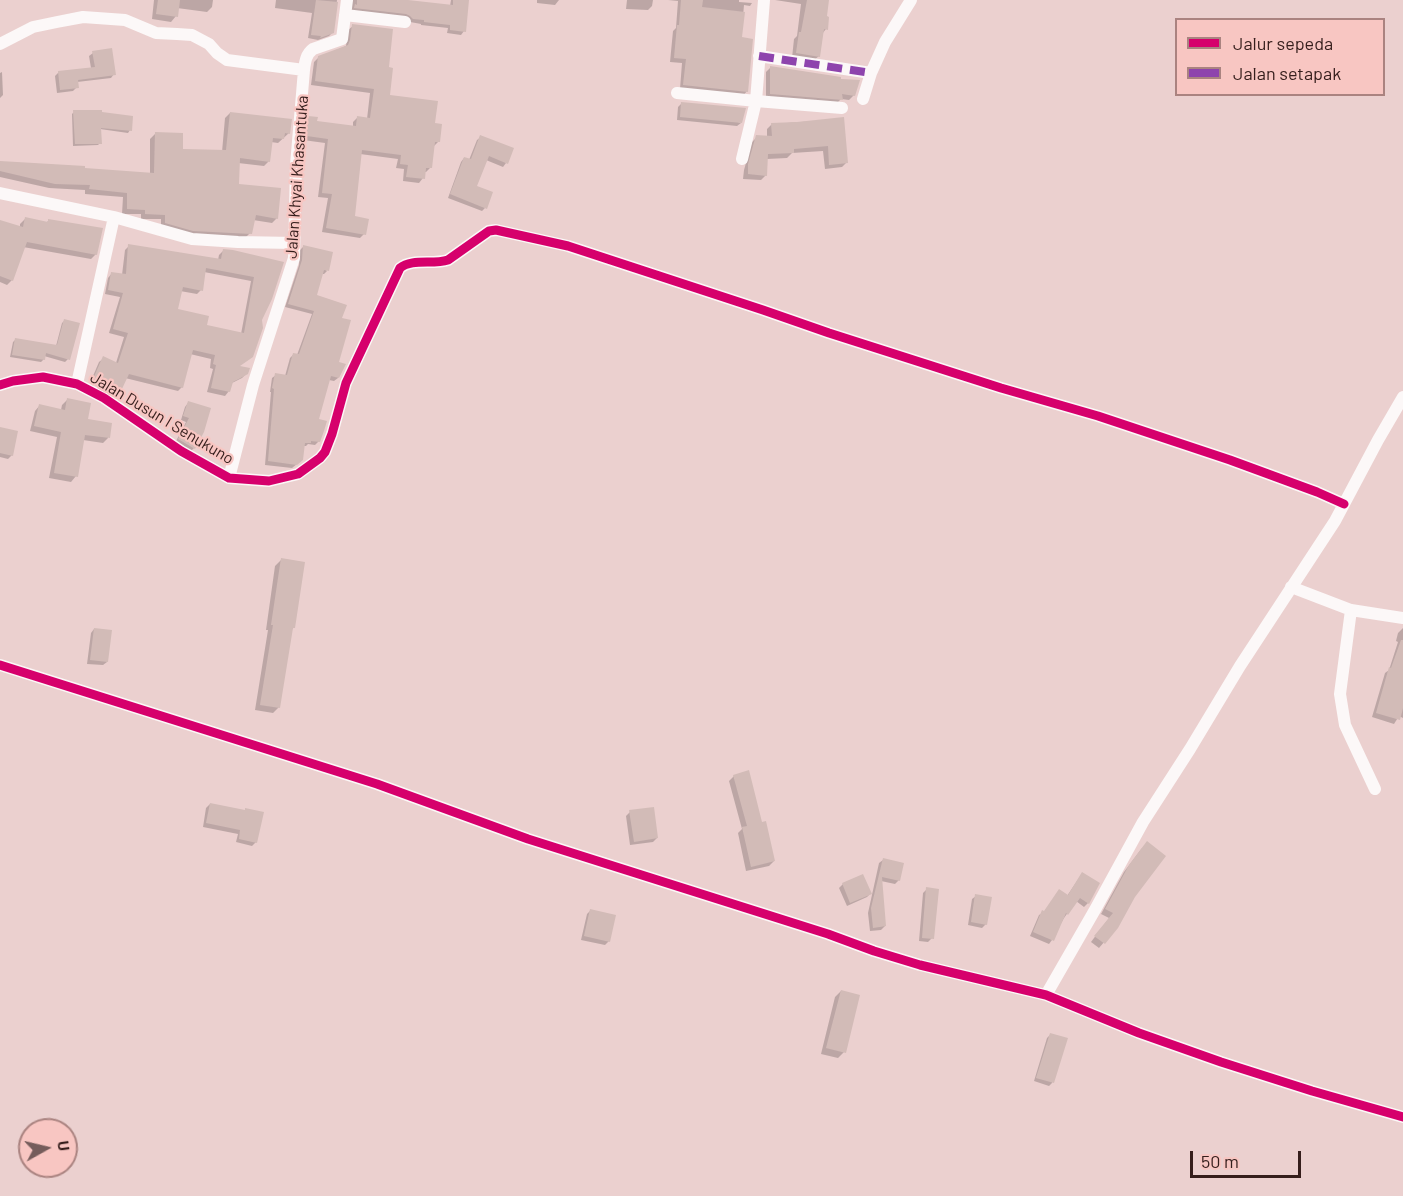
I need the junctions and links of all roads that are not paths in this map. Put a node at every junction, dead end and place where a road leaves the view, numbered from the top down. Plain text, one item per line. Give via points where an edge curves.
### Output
1 (347, 0) edge
2 (764, 0) edge
3 (911, 0) edge
4 (345, 15) junction
5 (405, 22) dead end
6 (0, 44) edge
7 (759, 56) junction
8 (304, 70) junction
9 (871, 73) junction
10 (677, 93) dead end
11 (863, 99) dead end
12 (756, 101) junction
13 (842, 108) dead end
14 (742, 159) dead end
15 (0, 193) edge
16 (114, 217) junction
17 (294, 243) junction
18 (77, 384) junction
19 (0, 385) edge
20 (1403, 397) edge
21 (229, 478) junction
22 (1344, 504) junction
23 (1291, 586) junction
24 (1351, 610) junction
25 (1403, 618) edge
26 (0, 665) edge
27 (1375, 789) dead end
28 (1046, 994) junction
29 (1403, 1117) edge

1 - 4 street, Jalan Khyai Khasantuka
2 - 7 street
3 - 9 street
4 - 5 street
4 - 8 street, Jalan Khyai Khasantuka via 342,39 310,51
6 - 8 street via 33,27 83,17 125,20 156,33 192,35 227,60
7 - 9 street
7 - 12 street
8 - 17 street, Jalan Khyai Khasantuka
9 - 11 street
10 - 12 street
12 - 13 street
12 - 14 street
15 - 16 street
16 - 17 street via 192,238
16 - 18 street
17 - 21 street, Jalan Khyai Khasantuka via 294,258 253,385
18 - 19 street, Jalan Dusun I Senukuno via 43,377
18 - 21 street, Jalan Dusun I Senukuno
20 - 22 street
21 - 22 street, Jalan Dusun I Senukuno via 269,481 298,474 320,458 332,434 346,383 400,268 407,263 448,260 496,230 568,246 829,333 1098,416
22 - 23 street
23 - 24 street
23 - 28 street via 1143,822
24 - 25 street
24 - 27 street via 1340,694 1345,725
26 - 28 street via 365,781 528,839 874,951
28 - 29 street via 1221,1062

